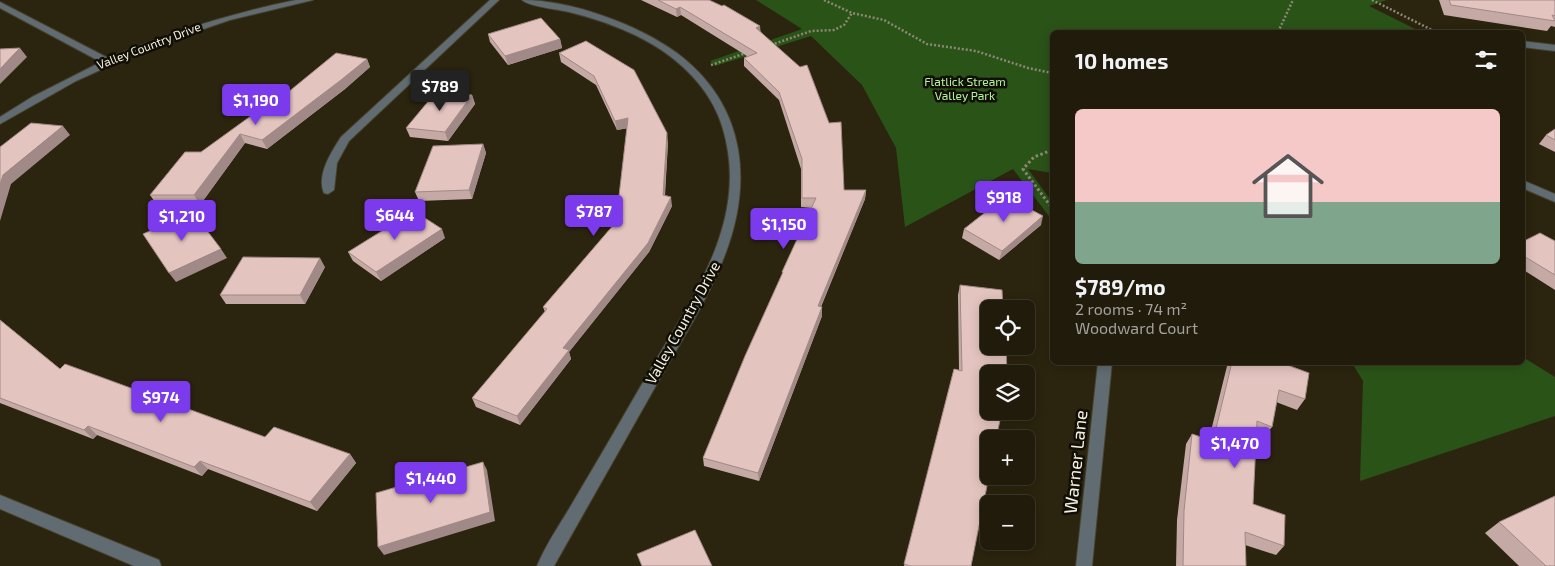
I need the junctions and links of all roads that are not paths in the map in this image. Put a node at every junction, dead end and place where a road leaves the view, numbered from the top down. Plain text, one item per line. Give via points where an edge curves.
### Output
1 (309, 0) edge
2 (495, 0) edge
3 (526, 0) edge
4 (0, 5) edge
5 (1525, 44) edge
6 (1555, 48) edge
7 (106, 61) junction
8 (0, 121) edge
9 (1525, 184) edge
10 (328, 190) dead end
11 (1555, 198) edge
12 (1105, 365) edge
13 (0, 502) edge
14 (153, 566) edge
15 (545, 566) edge
16 (1084, 566) edge

1 - 7 street, Valley Country Drive via 199,26
2 - 10 street via 345,140 334,154 328,170
3 - 15 street, Valley Country Drive via 614,22 667,49 690,69 723,111 736,176 732,214 720,255
4 - 7 street
5 - 6 street
7 - 8 street, Valley Country Drive via 51,89
9 - 11 street
12 - 16 street, Warner Lane
13 - 14 street

